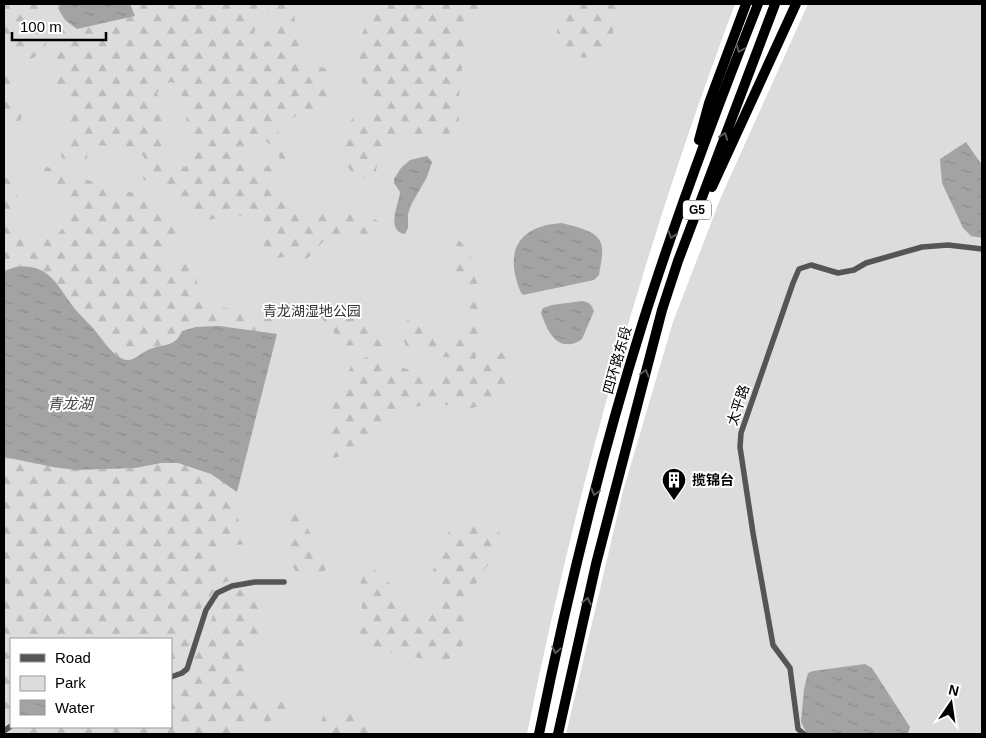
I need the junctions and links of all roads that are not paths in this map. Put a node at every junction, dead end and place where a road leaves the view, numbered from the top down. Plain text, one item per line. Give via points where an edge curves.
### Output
1 (746, 4) edge
2 (758, 4) edge
3 (775, 4) edge
4 (796, 4) edge
5 (684, 201) junction
6 (982, 249) edge
7 (678, 261) junction
8 (284, 582) dead end
9 (172, 677) edge
10 (539, 734) edge
11 (558, 734) edge
12 (804, 734) edge

1 - 5 highway via 709,103
2 -> 5 highway, 四环路东段 / G5
7 -> 3 highway, G5
4 - 7 highway
5 -> 10 highway, 四环路东段 / G5 via 615,416 559,635
6 - 12 street, 太平路 via 948,245 922,247 838,273 811,265 799,270 793,282 741,433 740,447 773,644 790,668 798,728
11 -> 7 highway, G5 via 596,564 662,310
8 - 9 street via 256,582 232,586 217,593 206,610 186,669

